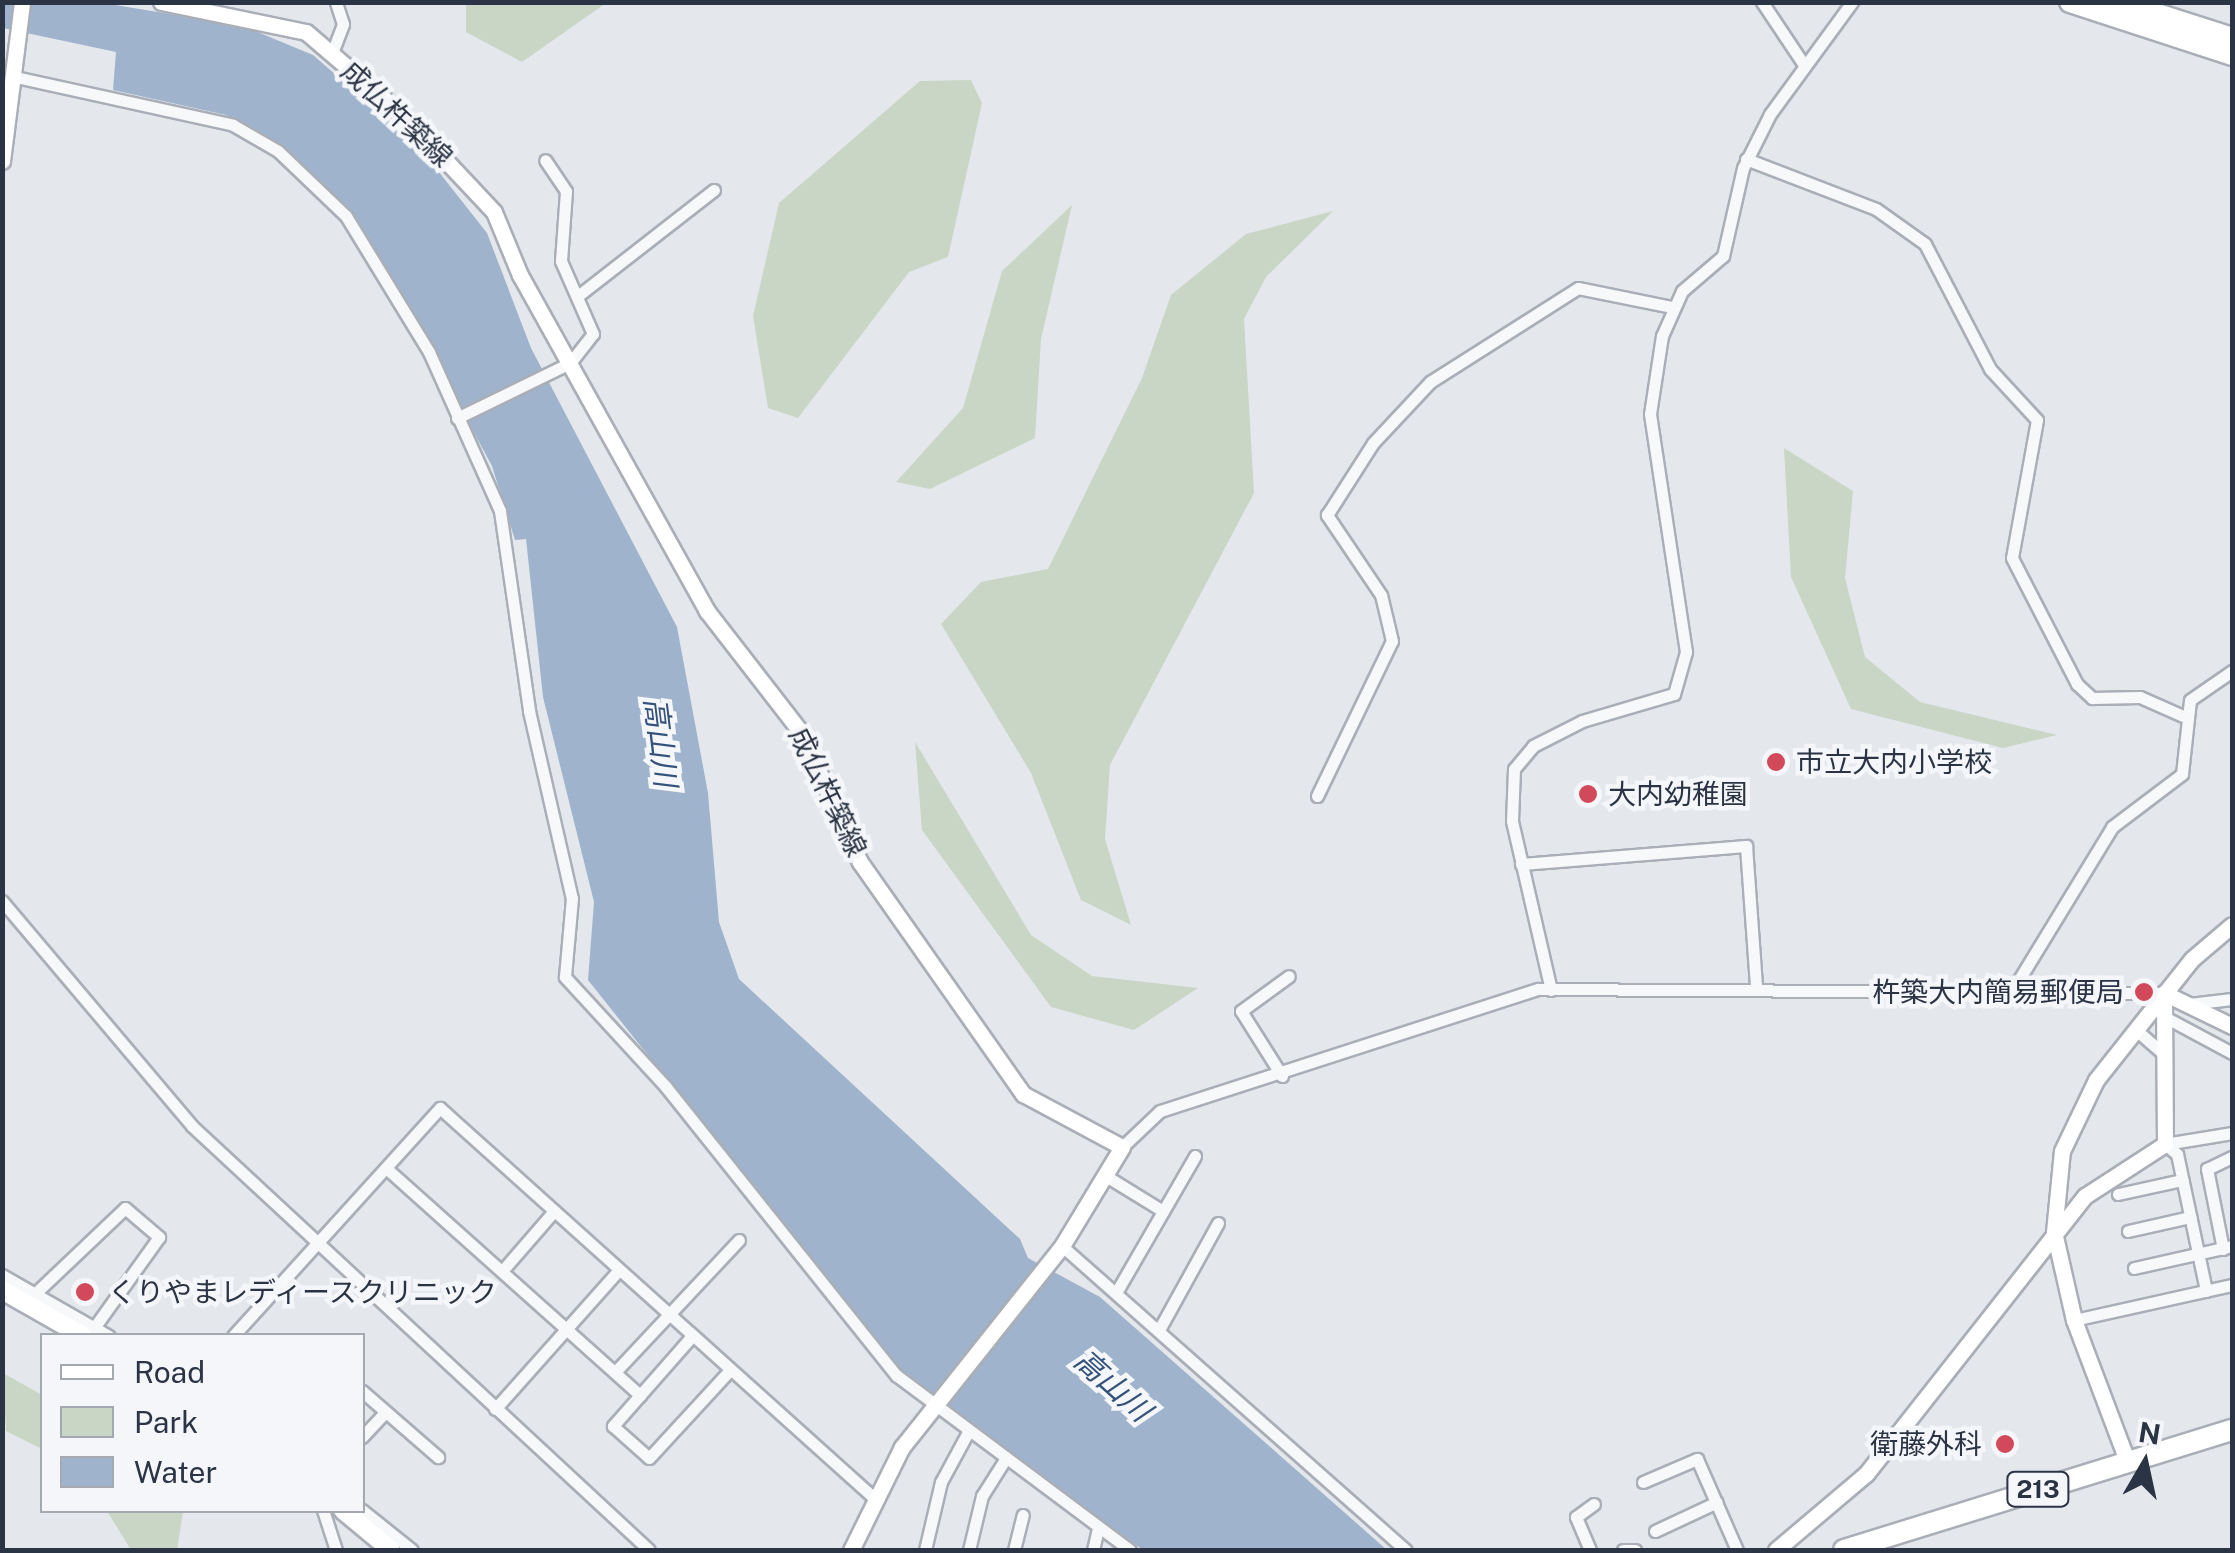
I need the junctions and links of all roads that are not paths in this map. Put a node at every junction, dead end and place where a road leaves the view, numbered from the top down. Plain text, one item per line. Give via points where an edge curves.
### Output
1 (22, 2) edge
2 (161, 2) edge
3 (336, 2) edge
4 (1762, 2) edge
5 (1852, 2) edge
6 (2070, 2) edge
7 (2120, 2) edge
8 (2190, 33) junction
9 (2232, 38) edge
10 (332, 53) junction
11 (2232, 55) edge
12 (1804, 65) junction
13 (11, 76) junction
14 (1746, 159) junction
15 (545, 160) dead end
16 (2, 161) edge
17 (714, 190) dead end
18 (580, 296) junction
19 (1671, 306) junction
20 (570, 363) junction
21 (458, 418) junction
22 (2232, 671) edge
23 (2183, 716) junction
24 (1317, 796) dead end
25 (1521, 864) junction
26 (2, 901) edge
27 (2232, 925) edge
28 (1290, 976) dead end
29 (1756, 987) junction
30 (1551, 990) junction
31 (2164, 994) junction
32 (2009, 996) junction
33 (2232, 1000) edge
34 (2189, 1004) junction
35 (2162, 1016) junction
36 (2232, 1026) edge
37 (2134, 1029) junction
38 (2232, 1054) edge
39 (2164, 1055) junction
40 (1282, 1076) junction
41 (2232, 1133) edge
42 (2164, 1144) junction
43 (1122, 1148) junction
44 (1195, 1156) dead end
45 (2232, 1157) edge
46 (386, 1168) junction
47 (1106, 1176) junction
48 (2182, 1180) junction
49 (2118, 1194) dead end
50 (554, 1211) junction
51 (1163, 1211) junction
52 (2190, 1217) junction
53 (1218, 1223) dead end
54 (2128, 1231) dead end
55 (2054, 1232) junction
56 (740, 1240) dead end
57 (316, 1244) junction
58 (1062, 1246) junction
59 (2228, 1247) edge
60 (2198, 1254) junction
61 (2134, 1268) dead end
62 (619, 1270) junction
63 (502, 1271) junction
64 (2, 1275) edge
65 (2232, 1285) edge
66 (2, 1290) edge
67 (1117, 1291) junction
68 (2206, 1291) junction
69 (32, 1297) junction
70 (670, 1316) junction
71 (2074, 1320) junction
72 (1160, 1328) junction
73 (567, 1329) junction
74 (88, 1332) edge
75 (236, 1333) edge
76 (692, 1336) junction
77 (730, 1370) junction
78 (615, 1372) junction
79 (365, 1394) edge
80 (640, 1395) junction
81 (931, 1408) junction
82 (495, 1409) junction
83 (386, 1412) junction
84 (2232, 1430) edge
85 (365, 1433) edge
86 (967, 1434) junction
87 (438, 1457) dead end
88 (1004, 1461) junction
89 (2128, 1463) junction
90 (1643, 1482) dead end
91 (874, 1498) junction
92 (1716, 1502) junction
93 (1594, 1504) dead end
94 (365, 1512) edge
95 (324, 1513) edge
96 (348, 1513) edge
97 (1022, 1515) dead end
98 (1098, 1528) junction
99 (1655, 1531) dead end
100 (336, 1550) edge
101 (391, 1550) edge
102 (412, 1550) edge
103 (650, 1550) edge
104 (851, 1550) edge
105 (925, 1550) edge
106 (969, 1550) edge
107 (1014, 1550) edge
108 (1093, 1550) edge
109 (1130, 1550) edge
110 (1406, 1550) edge
111 (1590, 1550) edge
112 (1624, 1550) edge
113 (1635, 1550) edge
114 (1737, 1550) edge
115 (1776, 1550) edge
116 (1844, 1550) edge

1 - 13 main road
2 - 10 main road, 成仏杵築線 via 288,25
3 - 10 street via 343,24
4 - 12 street
5 - 12 street
6 - 8 highway
7 - 8 highway
8 - 9 highway
8 - 11 highway
10 - 20 main road, 成仏杵築線 via 494,212
12 - 14 street
13 - 16 main road
13 - 21 street via 207,114 278,151 371,250
14 - 19 street via 1723,256
14 - 23 street via 1863,202 1925,244 1990,369 2036,416 2012,558 2077,684 2092,698 2140,697
15 - 18 street via 566,192 561,261
17 - 18 street
18 - 20 street via 594,326
19 - 24 street via 1578,288 1430,382 1373,443 1327,515 1385,602 1392,640
19 - 25 street via 1650,414 1666,480 1683,673 1668,700 1582,721 1518,762 1512,806
20 - 21 street
20 - 43 main road, 成仏杵築線 via 707,611 800,731 860,862 1023,1094
21 - 81 street via 500,511 528,711 572,898 565,978
22 - 23 street via 2198,693
23 - 32 street via 2182,774 2112,827
25 - 29 street via 1746,846
25 - 30 street
26 - 57 street via 166,1098
27 - 31 main road
28 - 40 street via 1241,1011
29 - 30 street
29 - 32 street
30 - 40 street
31 - 32 street
31 - 34 main road
31 - 35 main road
31 - 37 main road
33 - 34 street
34 - 36 main road
35 - 38 street
35 - 39 main road
37 - 39 street
37 - 55 main road via 2071,1126
39 - 42 main road
40 - 43 street via 1160,1111
41 - 42 street
42 - 48 street
42 - 55 main road via 2085,1196
43 - 47 main road
44 - 51 street
45 - 59 street via 2207,1170
46 - 50 street via 440,1108
46 - 57 street
46 - 63 street
47 - 51 street
47 - 58 main road
48 - 49 street
48 - 52 street
50 - 62 street
50 - 63 street
51 - 67 street
52 - 54 street
52 - 60 street
53 - 72 street
55 - 71 main road
55 - 115 main road via 1866,1474
56 - 70 street
57 - 75 street
57 - 82 street
58 - 67 street
58 - 81 main road
59 - 60 street
60 - 61 street
60 - 68 street
62 - 70 street
62 - 73 street
63 - 73 street
64 - 69 street
65 - 68 street
66 - 69 main road
67 - 72 street
68 - 71 street
69 - 74 main road
69 - 74 street via 126,1208 159,1237
70 - 76 street
70 - 78 street
71 - 89 main road
72 - 110 street
73 - 78 street
73 - 82 street
76 - 77 street
76 - 80 street
77 - 80 street via 648,1458 613,1426
77 - 91 street
78 - 80 street
79 - 83 street
81 - 86 street
81 - 91 main road
82 - 103 street
83 - 85 street
83 - 87 street
84 - 89 highway, 213
86 - 88 street
86 - 105 street via 941,1482
88 - 98 street
88 - 106 street via 982,1496
89 - 116 highway, 213
90 - 92 street via 1697,1459
91 - 104 main road
92 - 99 street
92 - 114 street
93 - 111 street via 1576,1516
94 - 102 street
95 - 100 street
96 - 101 main road
97 - 107 street
98 - 108 street
98 - 109 street
112 - 113 street

